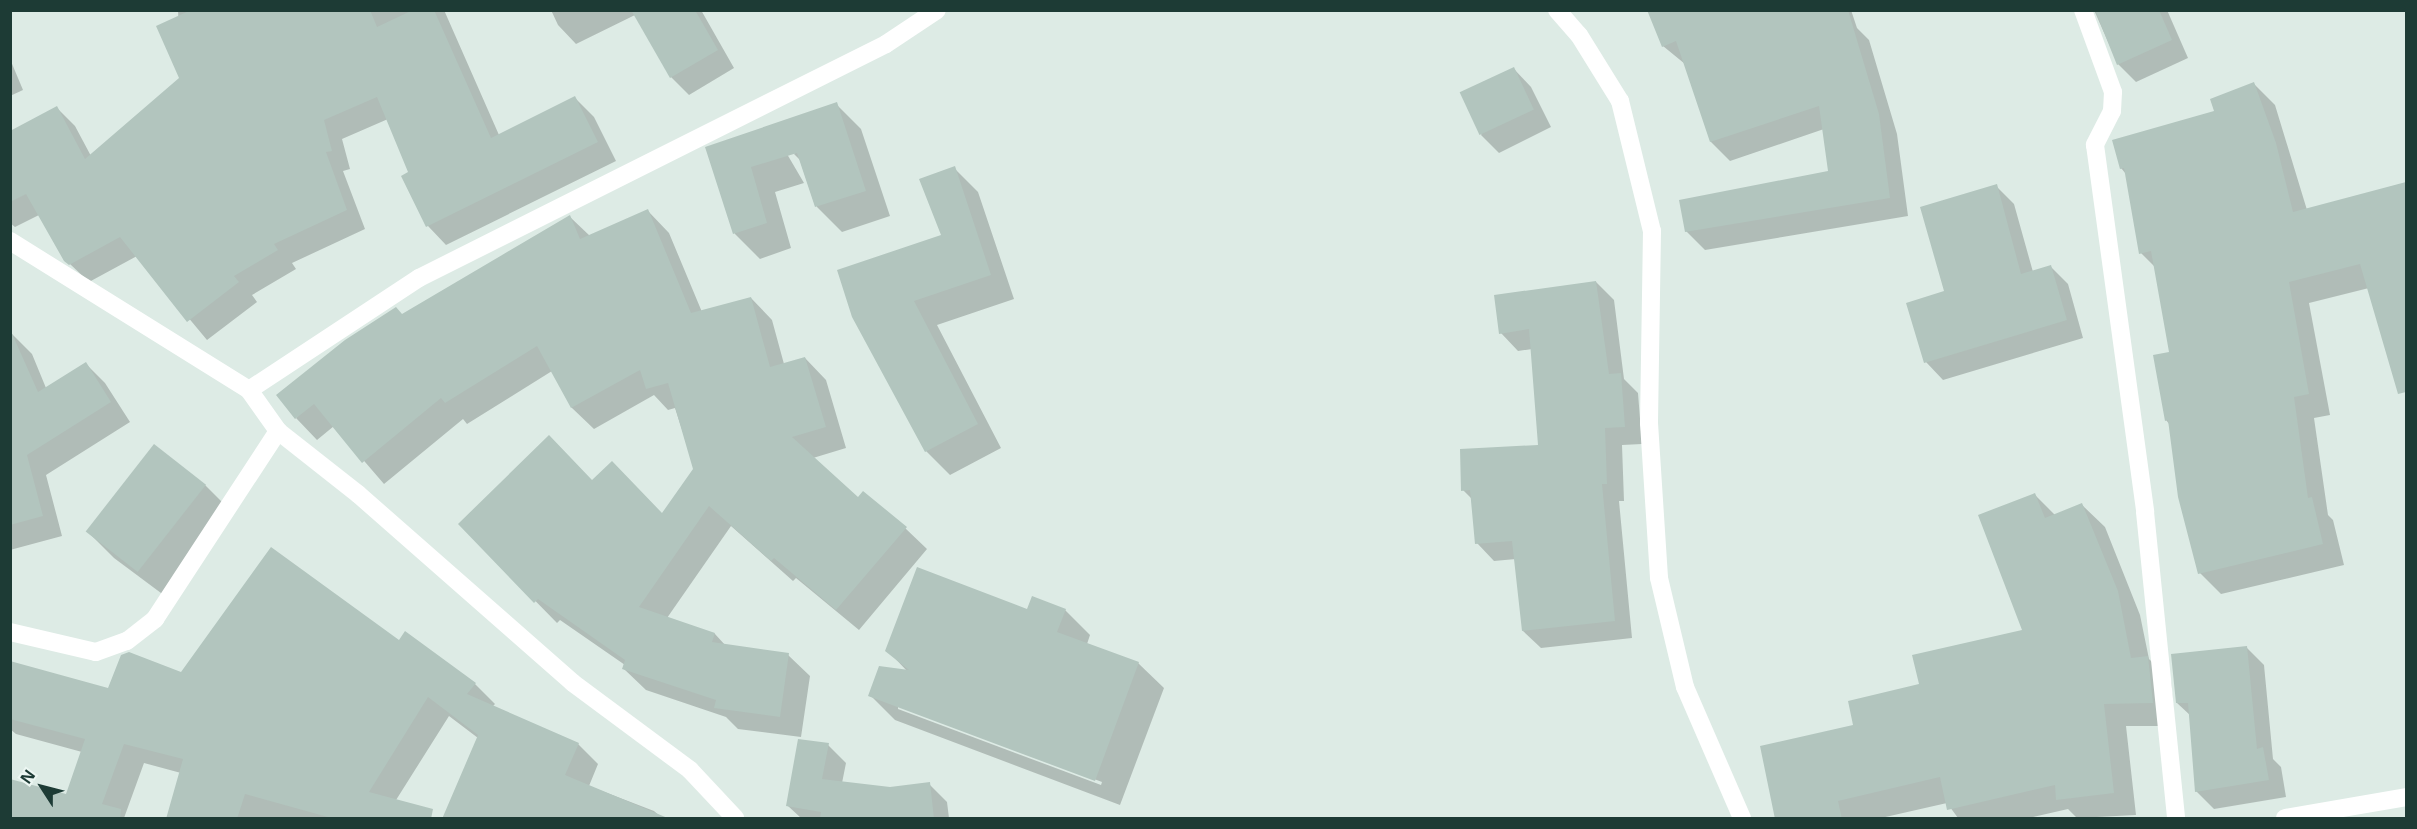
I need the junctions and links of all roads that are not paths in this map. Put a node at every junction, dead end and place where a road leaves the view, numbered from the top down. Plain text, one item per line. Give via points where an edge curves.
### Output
1 (937, 10) edge
2 (1557, 10) edge
3 (2083, 10) edge
4 (10, 241) edge
5 (249, 390) junction
6 (278, 430) junction
7 (10, 632) edge
8 (2406, 796) edge
9 (735, 819) edge
10 (1743, 819) edge
11 (2176, 819) edge
12 (2285, 819) edge

1 - 5 street via 886,44 418,278
2 - 10 street via 1580,34 1620,101 1652,231 1649,423 1659,578 1685,687
3 - 11 street via 2113,92 2112,111 2095,145 2096,165 2145,512
4 - 5 street
5 - 6 street
6 - 7 street via 155,619 127,641 96,652
6 - 9 street via 358,494 573,683 690,770
8 - 12 street

